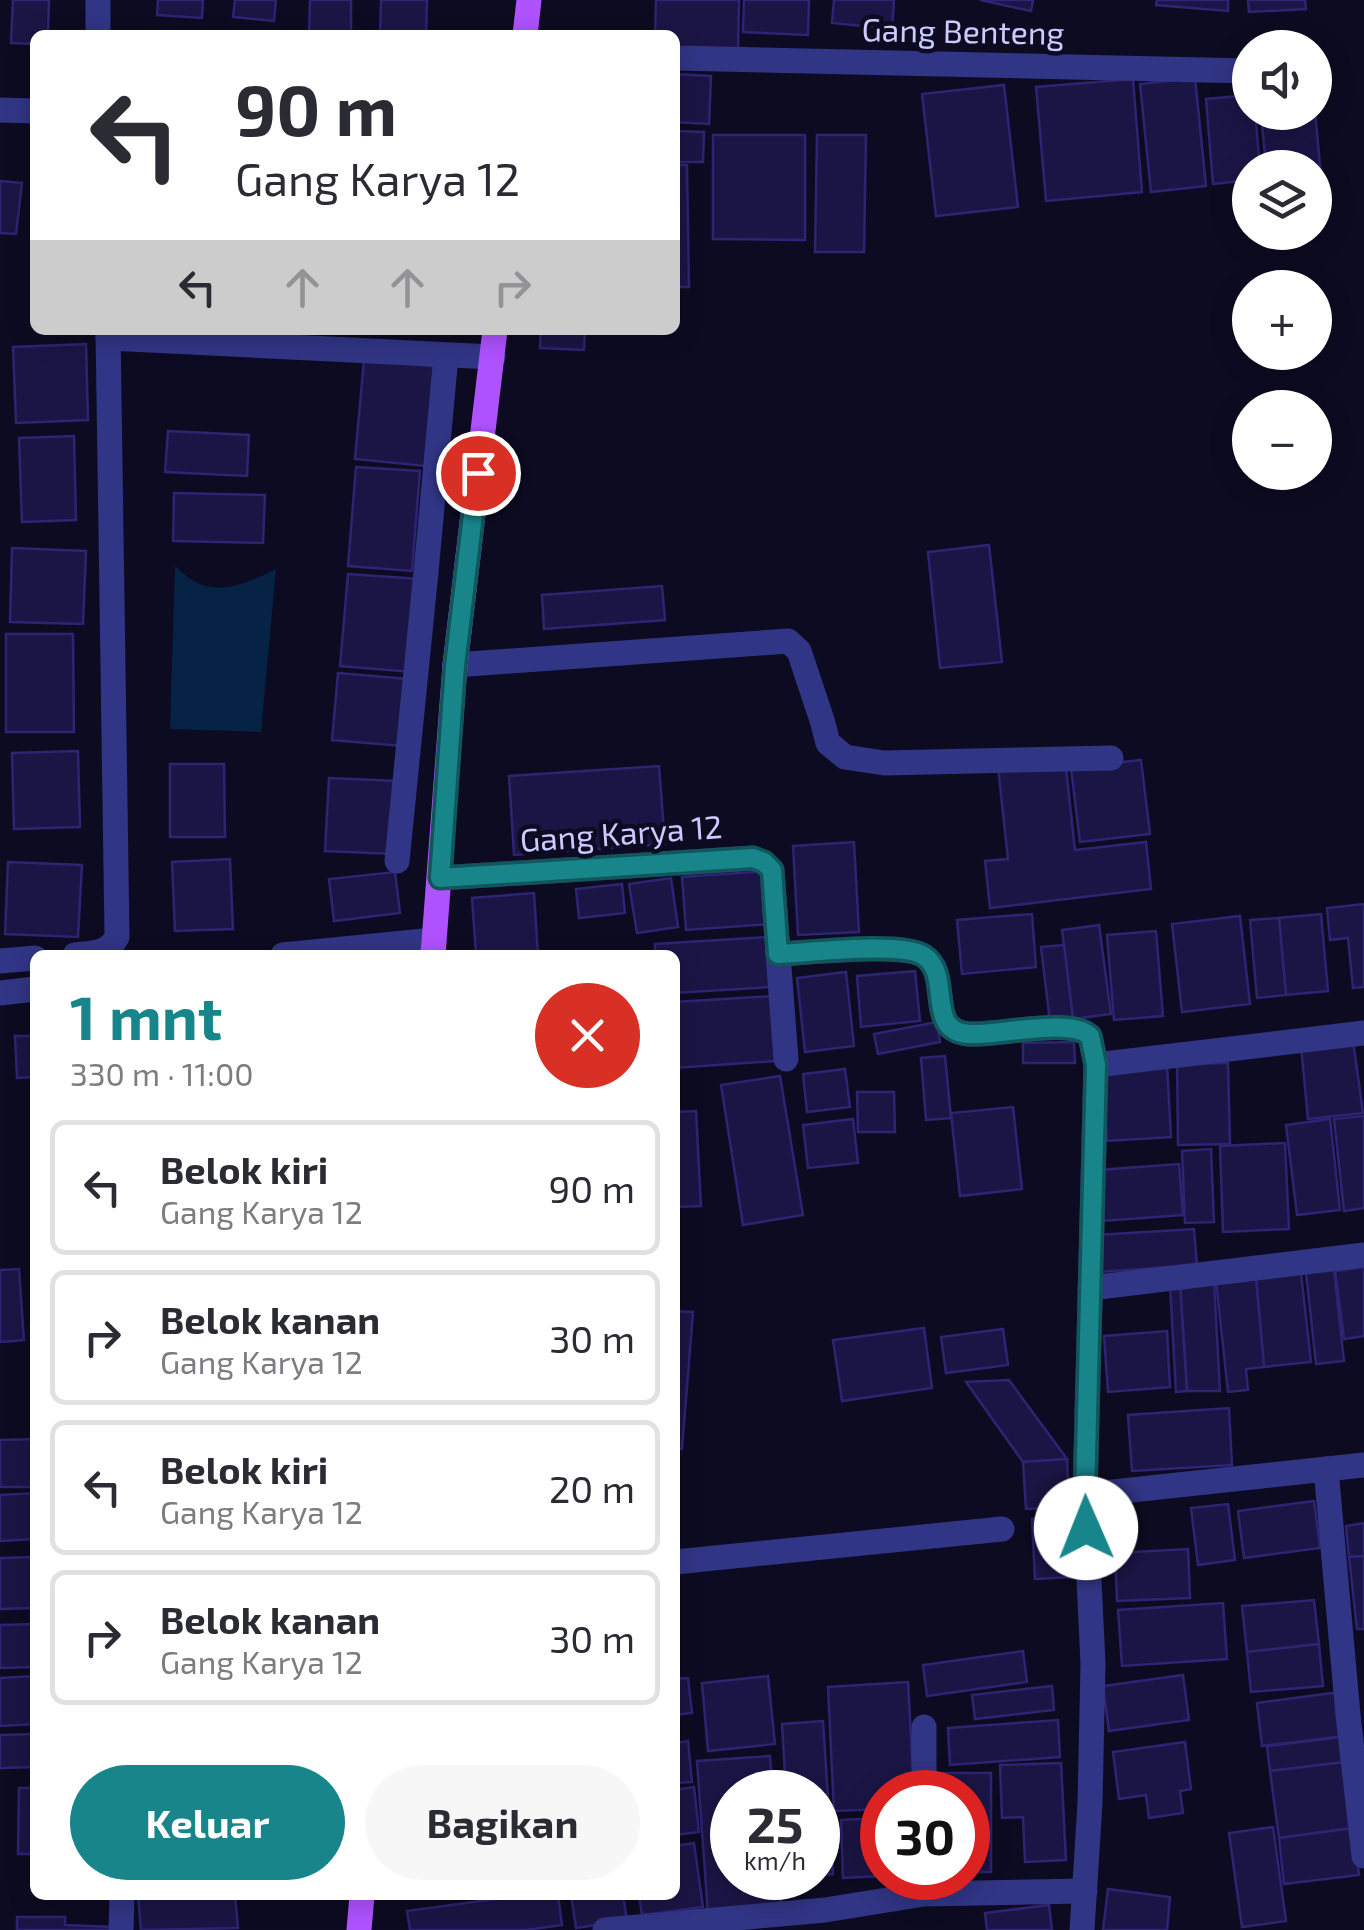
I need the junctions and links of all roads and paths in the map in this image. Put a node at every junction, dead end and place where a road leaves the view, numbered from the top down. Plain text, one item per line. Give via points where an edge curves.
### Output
1 (98, 0) edge
2 (529, 0) edge
3 (98, 30) edge
4 (526, 30) edge
5 (680, 58) edge
6 (1232, 71) edge
7 (0, 110) edge
8 (30, 110) edge
9 (108, 335) edge
10 (123, 335) edge
11 (495, 335) edge
12 (446, 356) junction
13 (493, 357) junction
14 (455, 666) junction
15 (1111, 758) dead end
16 (396, 861) dead end
17 (440, 878) junction
18 (434, 947) edge
19 (105, 950) edge
20 (377, 950) edge
21 (778, 954) junction
22 (30, 959) edge
23 (0, 962) edge
24 (30, 989) edge
25 (0, 993) edge
26 (1364, 1033) edge
27 (786, 1059) dead end
28 (1096, 1065) junction
29 (1364, 1255) edge
30 (1090, 1288) junction
31 (1364, 1465) edge
32 (1326, 1469) junction
33 (1085, 1494) junction
34 (1002, 1529) dead end
35 (680, 1561) edge
36 (924, 1727) dead end
37 (924, 1770) edge
38 (1364, 1856) edge
39 (990, 1888) edge
40 (1085, 1891) junction
41 (122, 1900) edge
42 (362, 1900) edge
43 (884, 1900) edge
44 (826, 1920) edge
45 (121, 1930) edge
46 (360, 1930) edge
47 (606, 1930) edge
48 (1082, 1930) edge

1 - 3 street
2 - 4 main road
5 - 6 street, Gang Benteng
7 - 8 street
9 - 19 street via 117,937
10 - 12 street
11 - 13 main road
12 - 13 street
12 - 16 street
13 - 14 main road
14 - 15 street via 788,641 799,651 828,743 845,757
14 - 17 main road
17 - 18 main road
17 - 21 street, Gang Karya 12 via 753,858 772,870
18 - 20 street
21 - 27 street
21 - 28 street via 913,951 934,967 944,1023 952,1030 1086,1032
22 - 23 street
24 - 25 street
26 - 28 street
28 - 30 street
29 - 30 street
30 - 33 street
31 - 32 street
32 - 33 street
32 - 38 street
33 - 40 street via 1093,1664
34 - 35 street
36 - 37 street
39 - 40 street
40 - 48 street
41 - 45 street
42 - 46 main road
43 - 44 street
44 - 47 street

